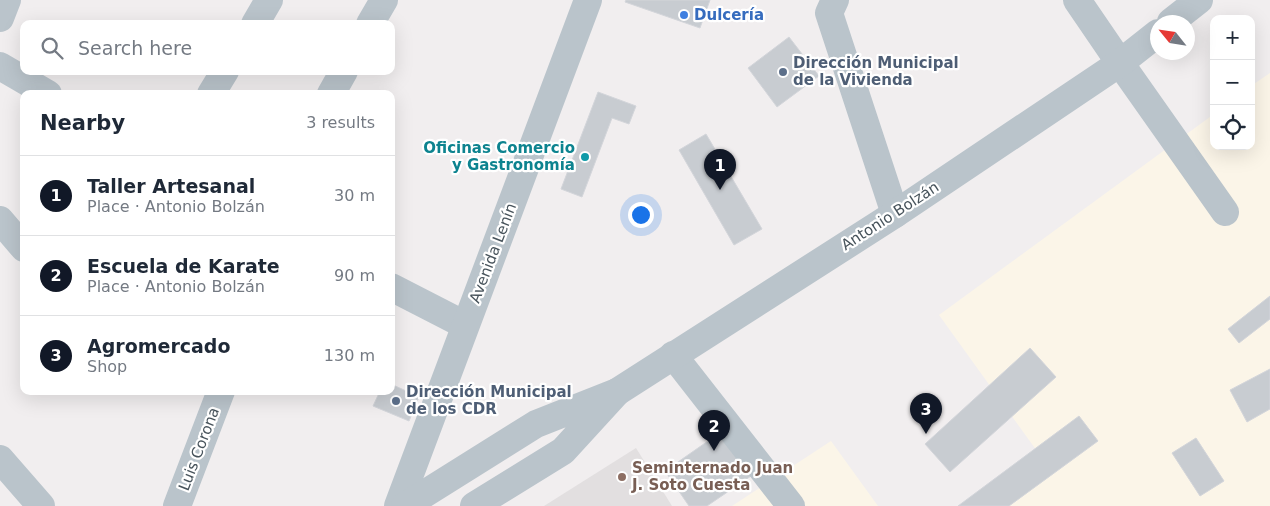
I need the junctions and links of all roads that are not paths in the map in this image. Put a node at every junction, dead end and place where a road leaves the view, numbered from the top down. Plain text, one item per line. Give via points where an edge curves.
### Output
1 (7, 0) edge
2 (270, 0) edge
3 (384, 0) edge
4 (588, 0) edge
5 (835, 0) edge
6 (1077, 0) edge
7 (1199, 0) edge
8 (1180, 15) edge
9 (0, 18) edge
10 (258, 20) edge
11 (372, 20) edge
12 (1150, 39) edge
13 (1120, 63) junction
14 (0, 66) edge
15 (223, 75) edge
16 (342, 75) edge
17 (41, 90) edge
18 (214, 90) edge
19 (333, 90) edge
20 (1225, 212) dead end
21 (895, 214) junction
22 (0, 220) edge
23 (20, 243) edge
24 (395, 289) edge
25 (466, 325) junction
26 (673, 356) junction
27 (617, 392) junction
28 (219, 395) edge
29 (0, 459) edge
30 (41, 506) edge
31 (177, 506) edge
32 (398, 506) edge
33 (405, 506) edge
34 (474, 506) edge
35 (792, 506) edge

1 - 9 street
2 - 10 street
3 - 11 street
4 - 25 street, Avenida Lenín
5 - 21 street via 829,13
6 - 13 street
7 - 8 street
12 - 13 street, Antonio Bolzán
13 - 20 street
13 - 21 street, Antonio Bolzán
14 - 17 street
15 - 18 street
16 - 19 street
21 - 26 street, Antonio Bolzán
22 - 23 street
24 - 25 street
25 - 32 street, Avenida Lenín
26 - 27 street, Antonio Bolzán
26 - 35 street
27 - 33 street, Antonio Bolzán via 536,424
27 - 34 street, Antonio Bolzán via 563,451
28 - 31 street, Luis Corona
29 - 30 street

